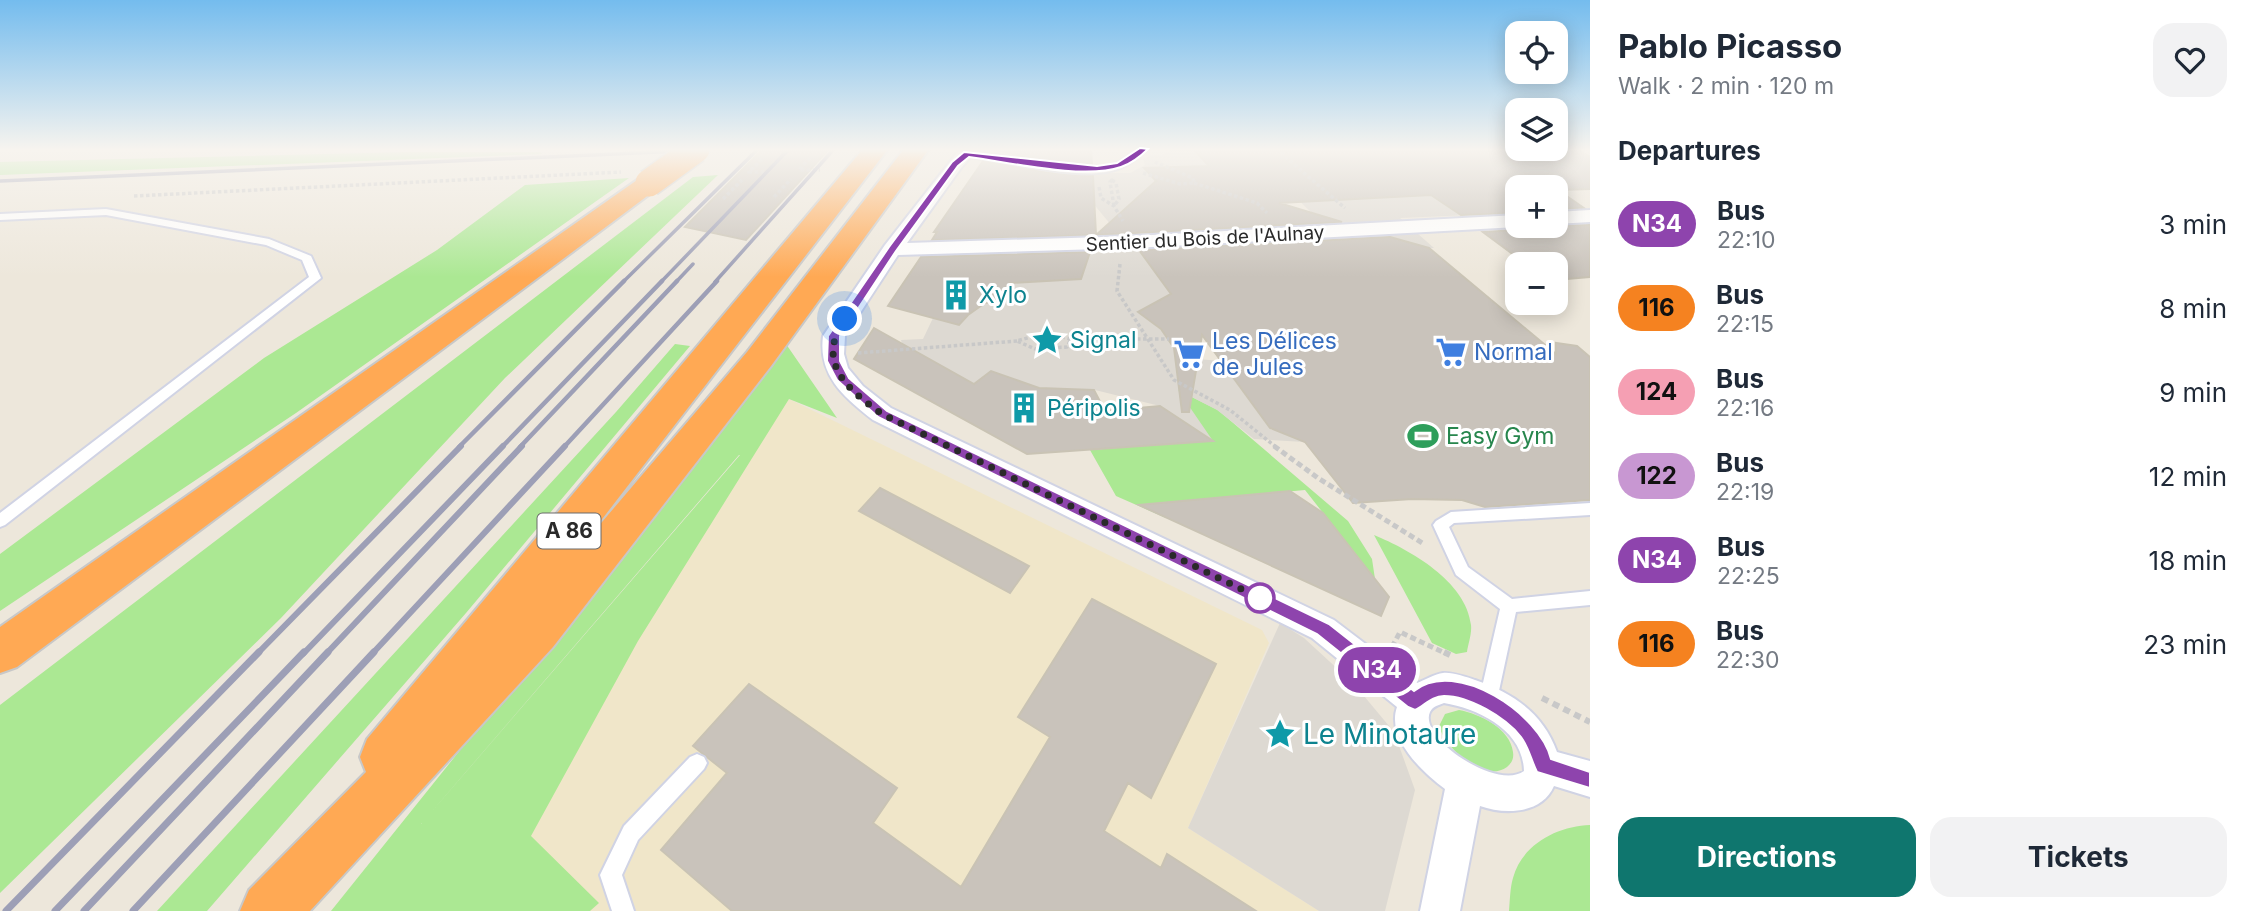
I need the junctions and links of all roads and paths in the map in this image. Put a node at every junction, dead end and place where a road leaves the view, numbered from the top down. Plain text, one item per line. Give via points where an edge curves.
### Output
1 (252, 192) edge
2 (620, 192) edge
3 (730, 192) edge
4 (779, 192) edge
5 (842, 192) edge
6 (885, 192) edge
7 (935, 192) edge
8 (1100, 192) edge
9 (1118, 192) edge
10 (1221, 192) edge
11 (1326, 192) edge
12 (132, 196) dead end
13 (774, 197) dead end
14 (1112, 198) dead end
15 (723, 199) dead end
16 (1114, 206) junction
17 (1267, 213) dead end
18 (1590, 216) edge
19 (0, 217) edge
20 (1568, 217) edge
21 (1505, 222) edge
22 (1409, 227) joint
23 (1370, 229) junction
24 (1134, 242) junction
25 (892, 249) junction
26 (1072, 339) junction
27 (1149, 339) junction
28 (1169, 339) dead end
29 (1017, 341) junction
30 (866, 352) dead end
31 (1590, 509) edge
32 (0, 521) edge
33 (1462, 570) junction
34 (1590, 598) edge
35 (1509, 606) junction
36 (1391, 651) dead end
37 (0, 653) edge
38 (1461, 661) dead end
39 (1534, 694) dead end
40 (1488, 700) junction
41 (1415, 702) junction
42 (1590, 722) edge
43 (696, 764) dead end
44 (1543, 766) junction
45 (1590, 779) edge
46 (1464, 782) junction
47 (261, 911) edge
48 (270, 911) edge
49 (623, 911) edge
50 (1440, 911) edge

1 - 12 path
2 - 37 highway
3 - 15 path
4 - 13 path
5 - 47 highway, A 86
6 - 48 highway via 759,359 536,633
7 - 25 street
8 - 16 path via 1101,198
9 - 16 path
10 - 17 path via 1257,203
11 - 23 path
14 - 16 path
16 - 24 path
18 - 20 street
19 - 32 lane via 106,212 269,242 307,258 315,278
21 - 22 street, Sentier du Bois de l'Aulnay
22 - 23 street, Sentier du Bois de l'Aulnay
23 - 24 street, Sentier du Bois de l'Aulnay
24 - 25 street, Sentier du Bois de l'Aulnay
24 - 27 path via 1120,258 1117,291
25 - 41 street via 832,344 837,369 867,403 1323,629
26 - 27 path
26 - 29 path via 1059,334 1028,334
26 - 29 path via 1067,347 1035,349
27 - 28 path
27 - 33 path via 1174,380 1230,410 1318,478
29 - 30 path
31 - 33 lane via 1451,519 1441,525
33 - 35 lane
34 - 35 lane
35 - 40 lane
36 - 38 path via 1400,632
39 - 42 path
40 - 41 street via 1443,688 1426,692
40 - 44 street via 1526,730
41 - 46 street via 1411,713 1419,741
43 - 49 lane via 631,833 611,875
44 - 45 street
44 - 46 street via 1541,781 1529,792 1488,792
46 - 50 street

